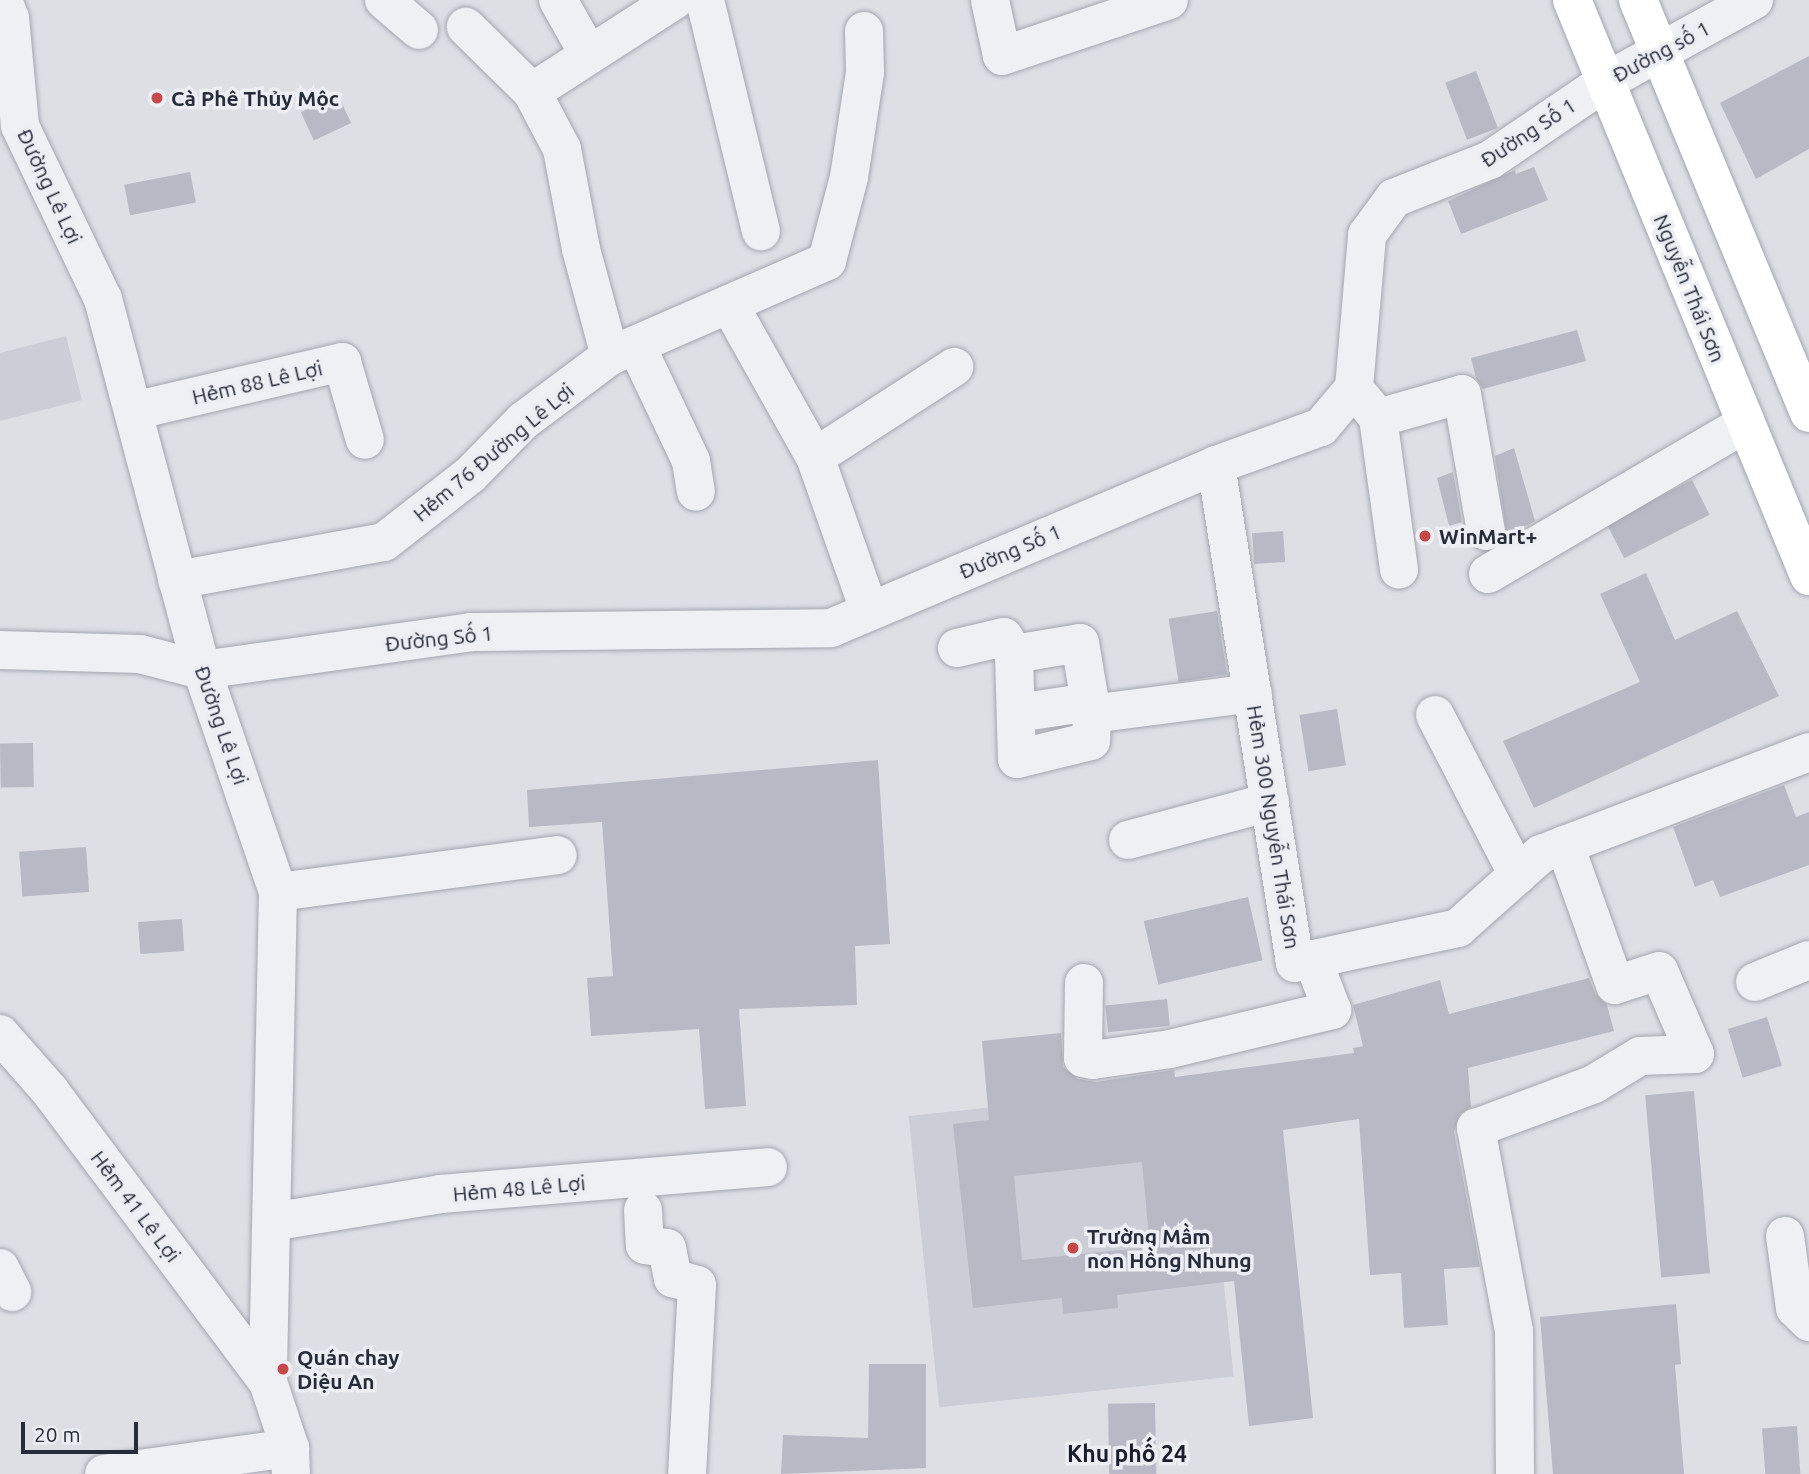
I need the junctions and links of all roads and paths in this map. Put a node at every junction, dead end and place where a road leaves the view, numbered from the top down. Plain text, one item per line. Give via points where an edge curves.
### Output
1 (384, 0) edge
2 (558, 0) edge
3 (675, 0) edge
4 (705, 0) edge
5 (990, 0) edge
6 (1169, 0) edge
7 (1572, 0) edge
8 (1638, 0) edge
9 (1754, 0) edge
10 (4, 13) edge
11 (466, 27) dead end
12 (419, 30) dead end
13 (864, 31) dead end
14 (1661, 54) junction
15 (589, 55) junction
16 (1605, 82) junction
17 (532, 92) junction
18 (10, 128) edge
19 (761, 231) dead end
20 (729, 304) junction
21 (623, 350) junction
22 (954, 367) dead end
23 (1801, 369) edge
24 (1354, 388) junction
25 (133, 411) junction
26 (1809, 413) edge
27 (1378, 418) junction
28 (1746, 423) junction
29 (365, 440) dead end
30 (815, 457) junction
31 (1216, 465) junction
32 (696, 492) dead end
33 (1486, 531) dead end
34 (1399, 570) dead end
35 (1488, 574) dead end
36 (1809, 576) edge
37 (177, 580) junction
38 (869, 610) junction
39 (957, 648) dead end
40 (0, 650) edge
41 (1014, 654) junction
42 (202, 670) junction
43 (1253, 693) junction
44 (1091, 708) junction
45 (1435, 715) dead end
46 (1809, 752) edge
47 (1270, 802) junction
48 (1128, 840) dead end
49 (1565, 845) junction
50 (558, 855) dead end
51 (1518, 875) junction
52 (278, 892) junction
53 (1313, 960) junction
54 (1809, 960) edge
55 (1755, 982) dead end
56 (1084, 983) dead end
57 (0, 1034) edge
58 (768, 1167) dead end
59 (643, 1210) dead end
60 (272, 1222) junction
61 (1785, 1236) dead end
62 (1809, 1322) edge
63 (268, 1382) junction
64 (291, 1461) edge
65 (104, 1474) edge
66 (687, 1474) edge
67 (1515, 1474) edge

1 - 12 street
2 - 15 street
3 - 15 street
4 - 19 street
5 - 6 street via 1002,56
7 - 16 main road, Nguyễn Thái Sơn
8 - 14 main road
9 - 14 street, Đường số 1
10 - 18 street, Đường Lê Lợi
11 - 17 street
13 - 20 street, Hẻm 76 Đường Lê Lợi via 865,72 851,164 827,261
14 - 16 street, Đường số 1
14 - 23 main road
15 - 17 street
16 - 24 street, Đường Số 1 via 1490,160 1394,198 1367,235
16 - 28 main road, Nguyễn Thái Sơn
17 - 21 street via 562,149 581,249
18 - 25 street, Đường Lê Lợi via 103,299
20 - 21 street, Hẻm 76 Đường Lê Lợi
20 - 30 street
21 - 32 street via 691,461
21 - 37 street, Hẻm 76 Đường Lê Lợi via 523,421 470,475 384,542
22 - 30 street
23 - 26 main road
24 - 27 street
24 - 31 street, Đường Số 1 via 1321,427
25 - 29 street, Hẻm 88 Lê Lợi via 342,362
25 - 37 street, Đường Lê Lợi
27 - 33 street via 1462,394
27 - 34 street
28 - 35 street
28 - 36 main road, Nguyễn Thái Sơn
30 - 38 street
31 - 38 street, Đường Số 1
31 - 43 street, Hẻm 300 Nguyễn Thái Sơn
37 - 42 street, Đường Lê Lợi
38 - 42 street, Đường Số 1 via 831,628 471,632
39 - 41 street via 1004,637
40 - 42 street via 140,654
41 - 44 street via 1080,643
41 - 44 street via 1017,713
42 - 52 street, Đường Lê Lợi
43 - 44 street
43 - 47 street, Hẻm 300 Nguyễn Thái Sơn
45 - 51 street
46 - 49 street, Hẻm 300 Nguyễn Thái Sơn
47 - 48 street
47 - 53 street, Hẻm 300 Nguyễn Thái Sơn via 1295,963
49 - 51 street, Hẻm 300 Nguyễn Thái Sơn via 1541,854
49 - 67 street via 1615,985 1659,971 1695,1054 1640,1056 1594,1084 1476,1128 1514,1331
50 - 52 street
51 - 53 street, Hẻm 300 Nguyễn Thái Sơn via 1458,928
52 - 60 street, Đường Lê Lợi
53 - 56 street via 1332,1010 1170,1049 1093,1060 1083,1058
54 - 55 street
57 - 63 street, Hẻm 41 Lê Lợi via 50,1091
58 - 60 street, Hẻm 48 Lê Lợi via 441,1195
59 - 66 street via 645,1245 667,1248 673,1278 697,1285
60 - 63 street, Đường Lê Lợi
61 - 62 street via 1795,1308
63 - 64 street, Đường Lê Lợi
64 - 65 street

